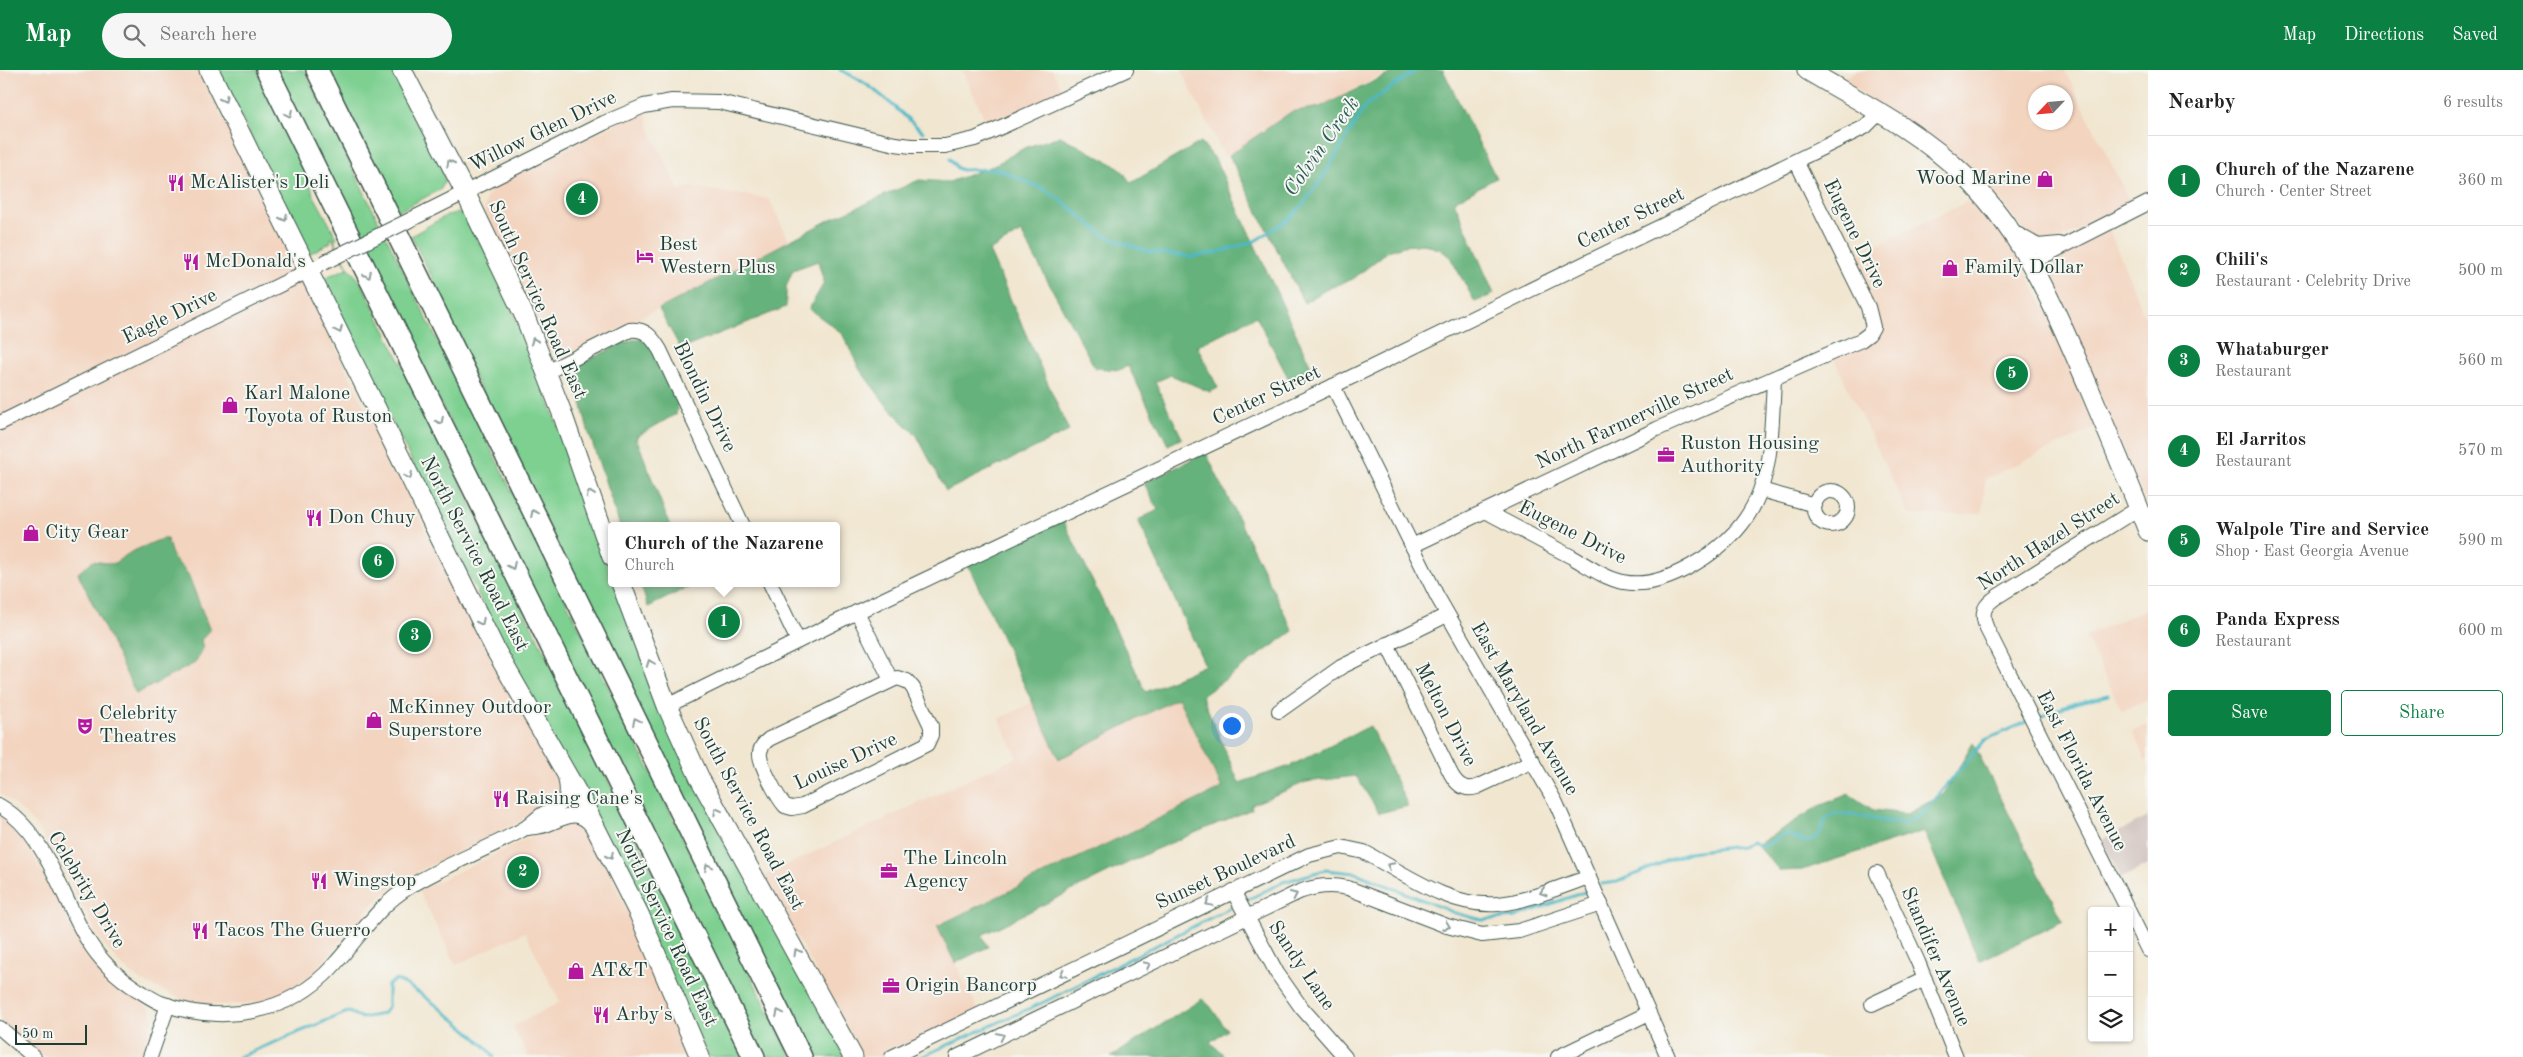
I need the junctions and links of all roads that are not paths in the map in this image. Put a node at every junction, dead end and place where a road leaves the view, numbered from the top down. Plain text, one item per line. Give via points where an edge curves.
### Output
1 (210, 70) edge
2 (267, 70) edge
3 (317, 70) edge
4 (402, 70) edge
5 (1126, 70) edge
6 (1807, 70) edge
7 (1879, 113) junction
8 (1796, 161) junction
9 (465, 192) junction
10 (2148, 202) edge
11 (2008, 225) junction
12 (2084, 236) junction
13 (2032, 262) junction
14 (316, 267) junction
15 (1872, 327) joint
16 (547, 372) junction
17 (1774, 378) junction
18 (1333, 386) junction
19 (0, 423) edge
20 (1761, 490) junction
21 (1815, 505) dead end
22 (2139, 508) junction
23 (1485, 510) junction
24 (741, 522) edge
25 (2148, 531) edge
26 (608, 546) edge
27 (1412, 546) junction
28 (622, 587) edge
29 (772, 587) edge
30 (1982, 610) joint
31 (857, 612) junction
32 (1447, 615) junction
33 (798, 641) junction
34 (1388, 644) junction
35 (891, 680) junction
36 (666, 706) junction
37 (1279, 711) dead end
38 (1533, 761) junction
39 (562, 766) junction
40 (0, 806) edge
41 (524, 829) junction
42 (598, 834) junction
43 (1877, 873) dead end
44 (1589, 877) junction
45 (1233, 891) junction
46 (1601, 904) junction
47 (1246, 917) junction
48 (2148, 950) edge
49 (1925, 979) junction
50 (1872, 1004) dead end
51 (168, 1006) junction
52 (1649, 1013) junction
53 (0, 1028) edge
54 (34, 1057) edge
55 (150, 1057) edge
56 (700, 1057) edge
57 (754, 1057) edge
58 (801, 1057) edge
59 (854, 1057) edge
60 (892, 1057) edge
61 (957, 1057) edge
62 (1345, 1057) edge
63 (1558, 1057) edge
64 (1668, 1057) edge
65 (1956, 1057) edge

1 -> 14 main road, North Service Road East
2 -> 57 highway
58 -> 3 highway
9 -> 4 main road, South Service Road East
5 - 9 street, Willow Glen Drive via 992,133 945,146 895,144 719,102 692,100 652,104 604,123
6 - 7 main road
7 - 8 street, Center Street via 1866,127
7 - 11 main road via 1929,145 1963,174
8 - 15 street, Eugene Drive via 1868,307
8 - 18 street, Center Street
9 - 14 street, Eagle Drive, bridge
16 -> 9 main road, South Service Road East
10 - 12 street
11 - 12 street via 2024,240 2043,247
11 - 13 main road
12 - 13 street
13 - 22 main road via 2056,309
14 - 19 street, Eagle Drive
14 -> 39 main road, North Service Road East via 496,651
15 - 17 street, North Farmerville Street via 1861,340
16 - 24 street, Blondin Drive via 630,330 647,333 660,350
26 -> 16 main road, South Service Road East
17 - 20 street, Eugene Drive via 1771,447
17 - 23 street, North Farmerville Street
18 - 27 street, East Maryland Avenue
18 - 31 street, Center Street
20 - 21 street
20 - 23 street, Eugene Drive via 1744,522 1719,548 1675,574 1640,584 1621,582 1605,575
22 - 25 main road
22 - 30 street, North Hazel Street via 2008,589
23 - 27 street, North Farmerville Street
27 - 32 street, East Maryland Avenue
36 -> 28 main road, South Service Road East
29 - 33 street
30 - 48 street, East Florida Avenue via 1987,629
31 - 33 street, Center Street
31 - 35 street
32 - 34 street
32 - 38 street, East Maryland Avenue
33 - 36 street, Center Street
34 - 37 street via 1341,667
34 - 38 street, Melton Drive via 1458,784 1468,789 1477,787
35 - 35 street, Louise Drive via 762,745 761,761 785,806 802,806 927,744 932,726 913,688 904,679
59 -> 36 main road, South Service Road East via 707,794
38 - 44 street, East Maryland Avenue
39 - 41 street via 567,791 564,800
39 - 42 main road, North Service Road East
40 - 51 street, Celebrity Drive via 28,832 48,860 87,939 106,963 128,983
41 - 42 street via 575,814 584,817
41 - 51 street, Celebrity Drive via 396,896 369,920 324,975 283,1003 250,1012 213,1015
42 -> 56 main road, North Service Road East via 639,914
43 - 49 street, Standifer Avenue
44 -> 45 street, Sunset Boulevard via 1516,901 1481,904 1444,895 1364,852 1341,847 1309,855
44 - 46 street, East Maryland Avenue
45 - 47 street, Sandy Lane
45 -> 60 street, Sunset Boulevard
47 -> 46 street via 1299,892 1326,885 1348,888 1453,928 1482,935 1519,931
46 - 52 street, East Maryland Avenue
61 -> 47 street
47 - 62 street, Sandy Lane via 1289,990
49 - 50 street
49 - 65 street, Standifer Avenue
51 - 55 street
52 - 63 street
52 - 64 street, East Maryland Avenue
53 - 54 street

